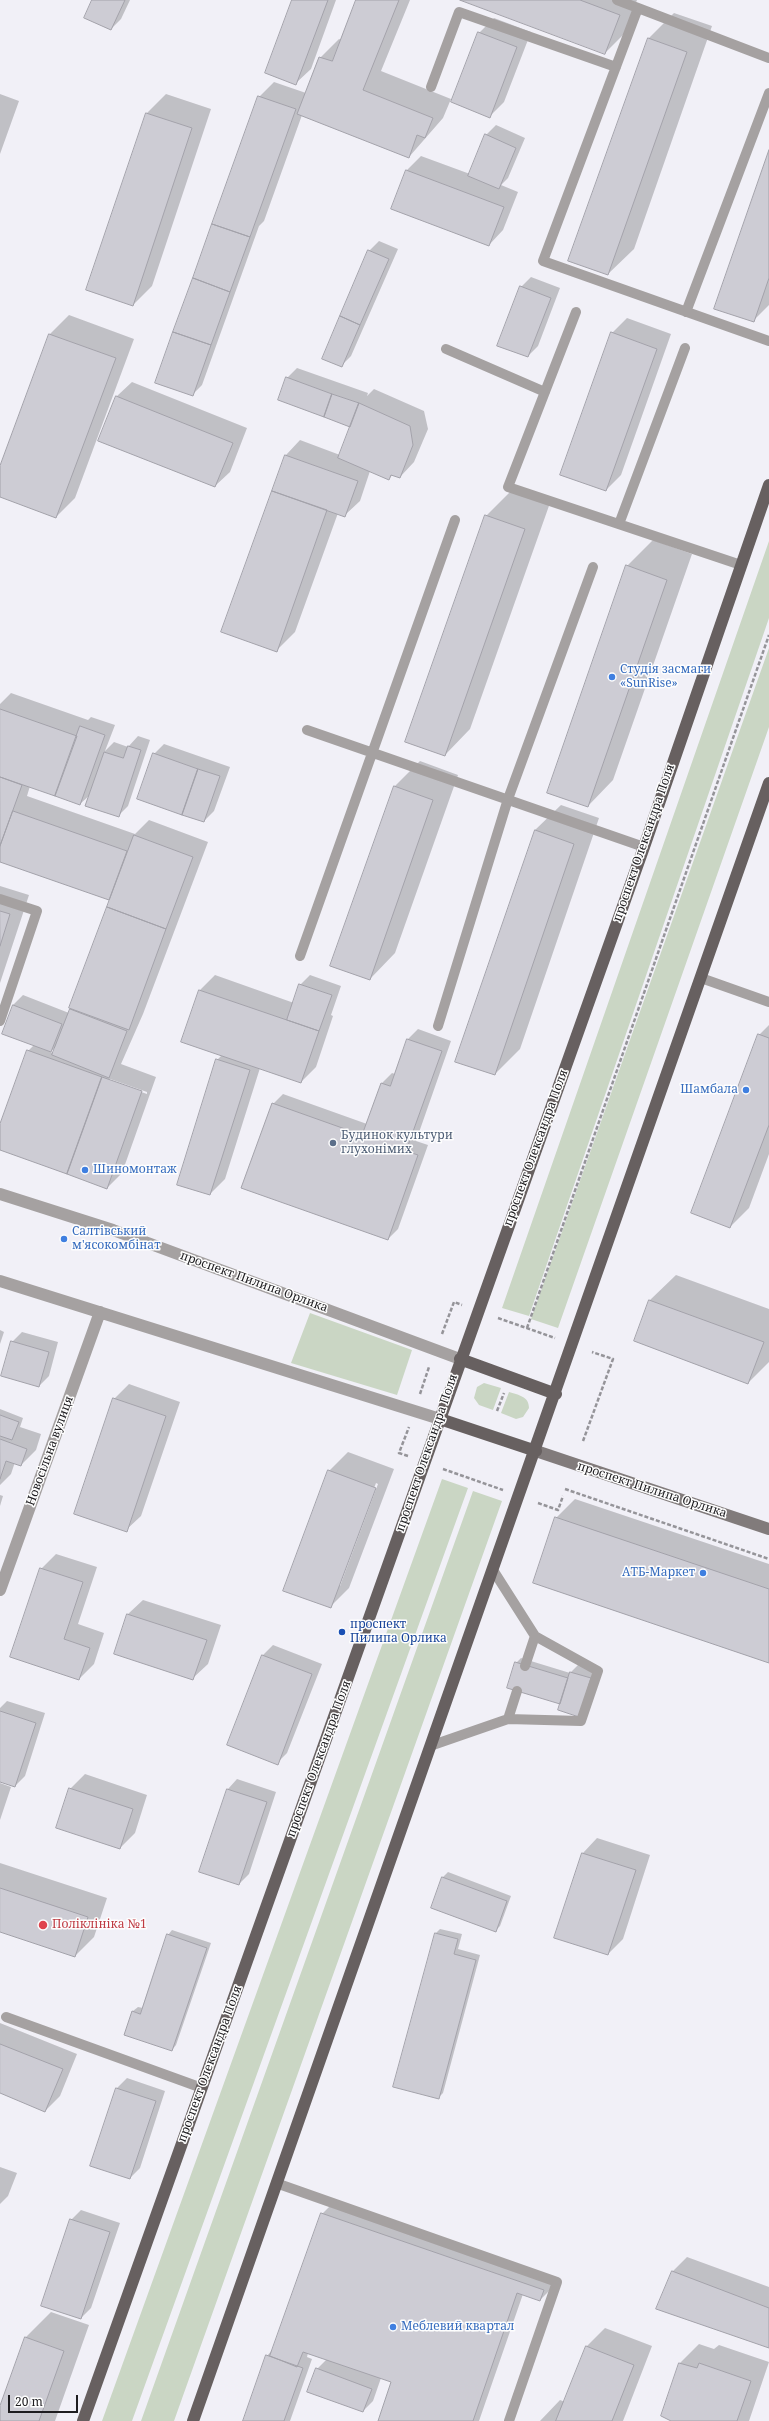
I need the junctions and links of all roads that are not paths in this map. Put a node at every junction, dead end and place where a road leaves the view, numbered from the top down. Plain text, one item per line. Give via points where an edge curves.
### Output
1 (617, 0) edge
2 (638, 8) junction
3 (769, 58) edge
4 (616, 67) junction
5 (431, 87) dead end
6 (769, 93) edge
7 (576, 312) dead end
8 (686, 312) junction
9 (769, 341) edge
10 (685, 348) dead end
11 (446, 349) dead end
12 (545, 392) junction
13 (769, 485) edge
14 (456, 520) dead end
15 (619, 524) junction
16 (741, 565) junction
17 (593, 567) dead end
18 (308, 730) dead end
19 (372, 752) junction
20 (769, 783) edge
21 (508, 800) junction
22 (766, 803) edge
23 (644, 847) junction
24 (0, 899) edge
25 (300, 956) dead end
26 (701, 978) junction
27 (769, 1002) edge
28 (0, 1020) edge
29 (438, 1026) dead end
30 (0, 1194) edge
31 (0, 1281) edge
32 (100, 1312) junction
33 (460, 1359) junction
34 (556, 1394) junction
35 (440, 1419) junction
36 (536, 1451) junction
37 (769, 1528) edge
38 (493, 1570) junction
39 (0, 1590) edge
40 (535, 1636) junction
41 (526, 1666) dead end
42 (517, 1691) dead end
43 (508, 1719) junction
44 (430, 1746) junction
45 (6, 2017) dead end
46 (202, 2088) junction
47 (276, 2183) junction
48 (84, 2421) edge
49 (193, 2421) edge
50 (509, 2421) edge

1 - 2 lane
2 - 3 lane
2 - 4 lane
4 - 5 lane via 459,12
4 - 8 lane via 543,261
6 - 8 lane
7 - 12 lane
8 - 9 lane
10 - 15 lane
11 - 12 lane
12 - 15 lane via 508,487
13 - 16 main road, проспект Олександра Поля
14 - 19 lane
15 - 16 lane
16 - 23 main road, проспект Олександра Поля
17 - 21 lane
18 - 19 lane
19 - 21 lane
19 - 25 lane
20 - 22 main road
21 - 23 lane
21 - 29 lane
22 - 26 main road
23 - 33 main road, проспект Олександра Поля
24 - 28 lane via 37,911
26 - 27 lane
26 - 34 main road
30 - 33 street, проспект Пилипа Орлика via 113,1230
31 - 32 street
32 - 35 street
32 - 39 street, Новосільна вулиця
33 - 34 main road
33 - 35 main road, проспект Олександра Поля
34 - 36 main road
35 - 36 main road
35 - 46 main road, проспект Олександра Поля
36 - 37 main road, проспект Пилипа Орлика
36 - 38 main road
38 - 40 lane
38 - 44 main road
40 - 41 lane
40 - 43 lane via 598,1671 581,1720
42 - 43 lane
43 - 44 lane
44 - 47 main road
45 - 46 lane
46 - 48 main road, проспект Олександра Поля
47 - 49 main road
47 - 50 lane via 557,2282

